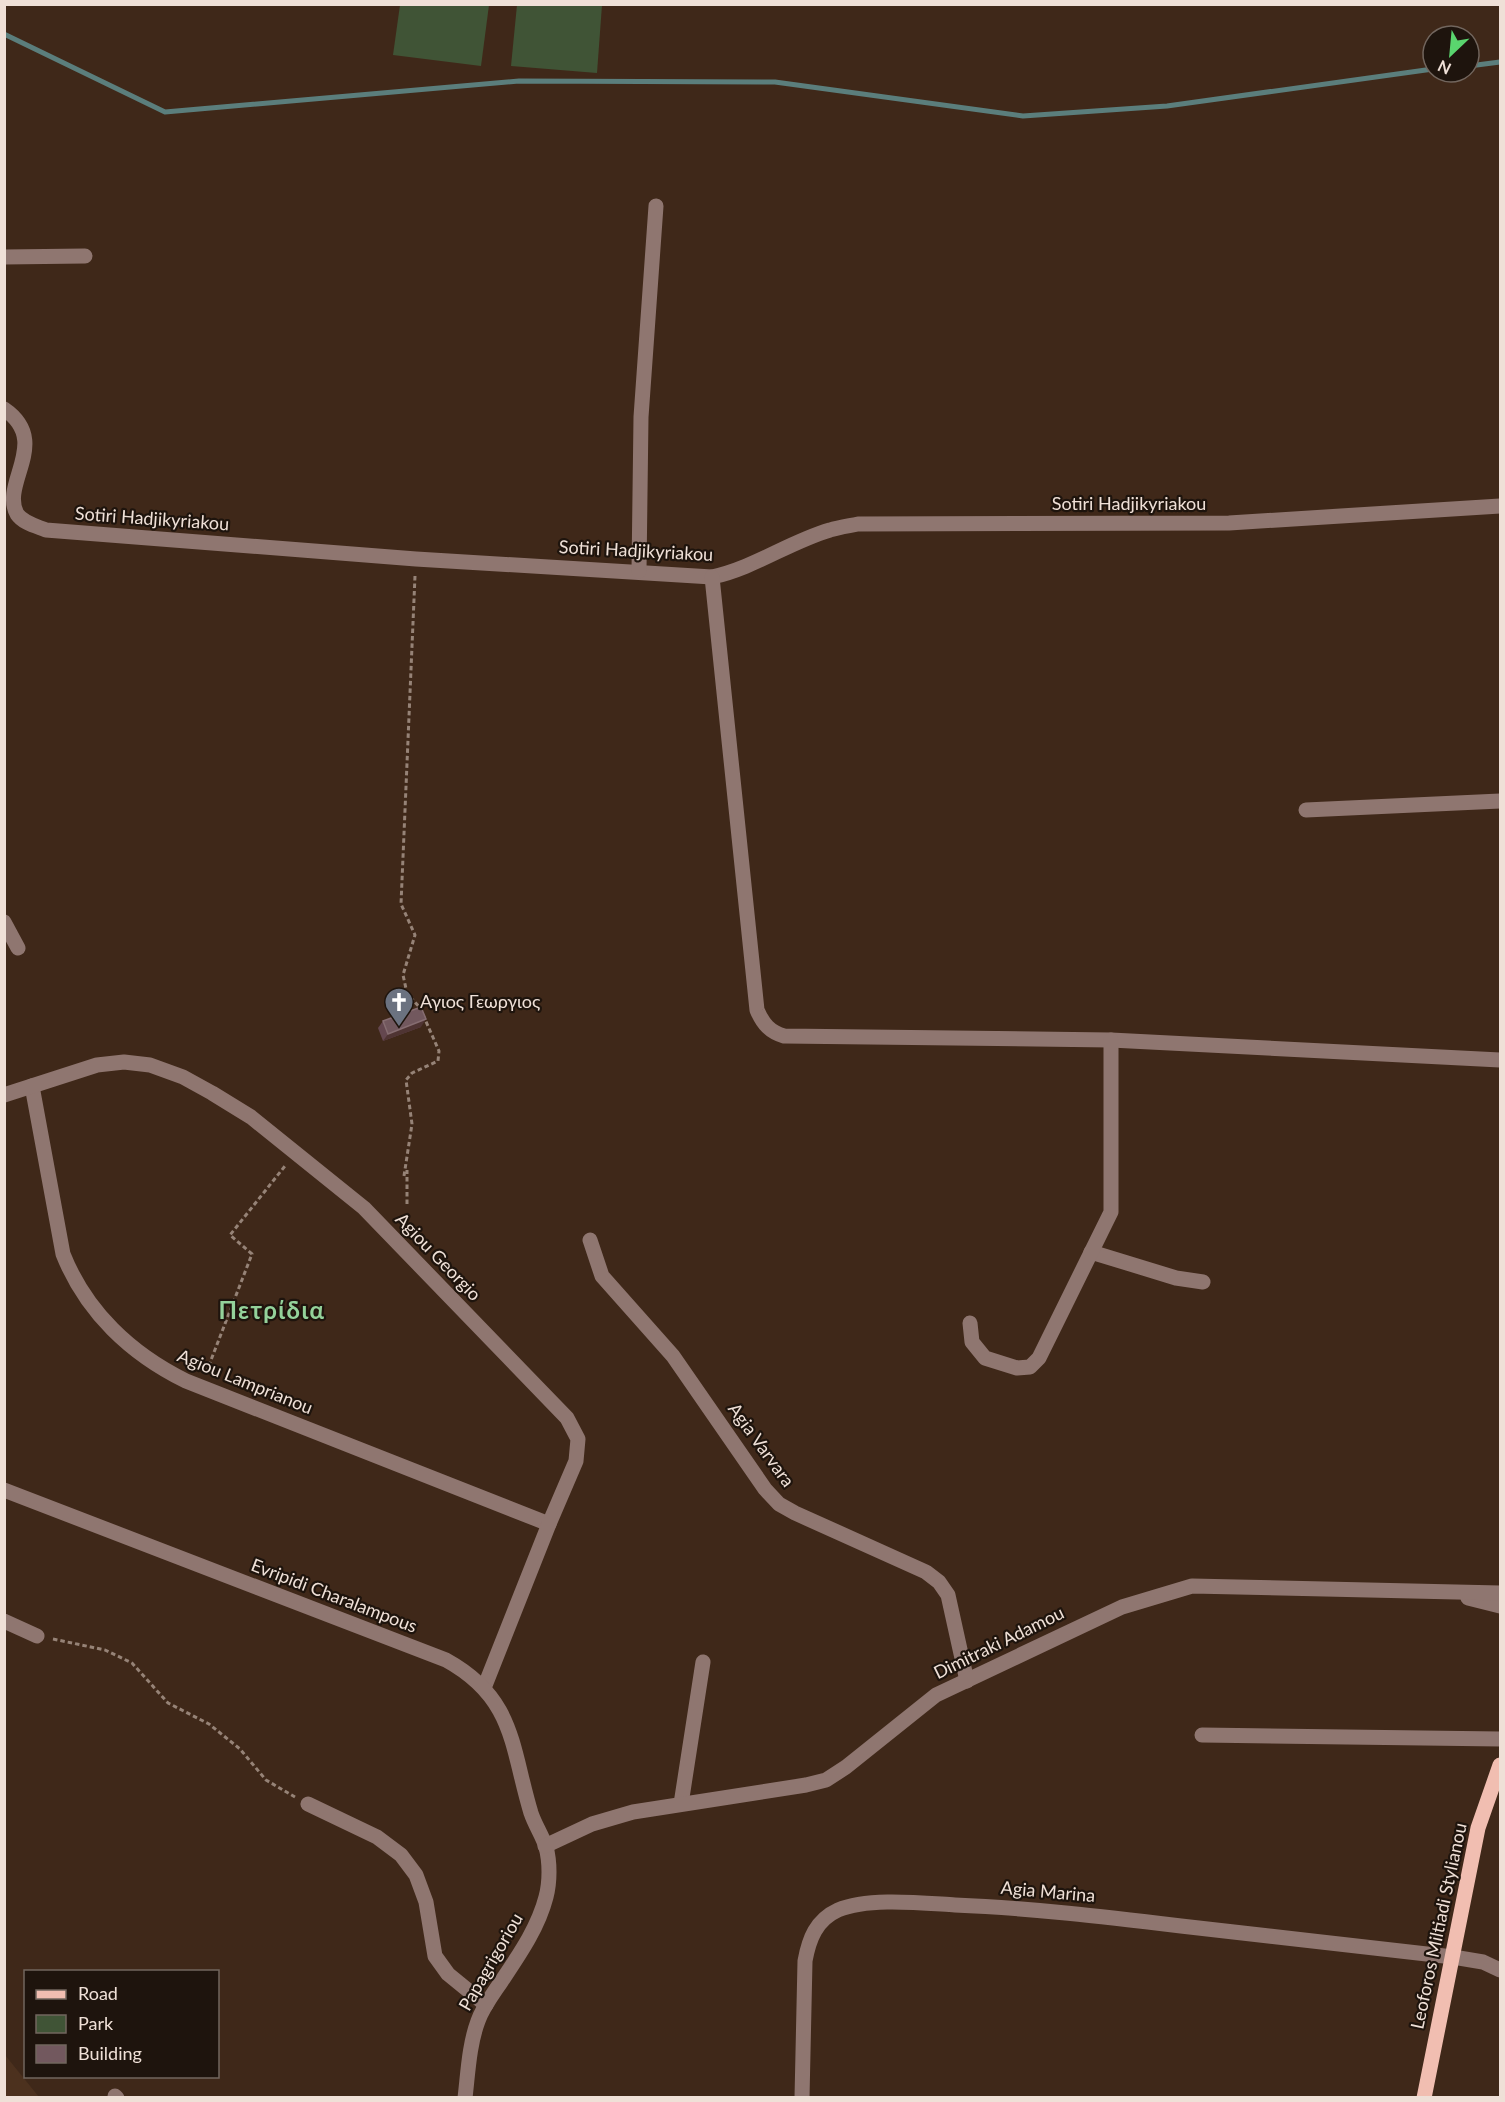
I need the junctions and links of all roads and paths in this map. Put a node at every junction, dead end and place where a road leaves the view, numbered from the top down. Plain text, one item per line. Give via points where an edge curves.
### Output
1 (656, 206) dead end
2 (85, 256) dead end
3 (4, 257) edge
4 (4, 409) edge
5 (1500, 506) edge
6 (416, 559) junction
7 (639, 571) junction
8 (712, 577) junction
9 (1500, 801) edge
10 (1306, 810) dead end
11 (4, 922) edge
12 (18, 948) dead end
13 (1111, 1040) junction
14 (1500, 1060) edge
15 (32, 1086) junction
16 (4, 1095) edge
17 (295, 1153) junction
18 (406, 1167) junction
19 (404, 1176) dead end
20 (406, 1204) dead end
21 (590, 1240) dead end
22 (1091, 1252) junction
23 (1203, 1282) dead end
24 (970, 1323) dead end
25 (201, 1387) junction
26 (4, 1490) edge
27 (549, 1524) junction
28 (1442, 1592) junction
29 (1500, 1593) edge
30 (1500, 1606) edge
31 (4, 1620) edge
32 (37, 1636) joint
33 (703, 1662) dead end
34 (967, 1681) junction
35 (484, 1688) junction
36 (1202, 1735) dead end
37 (1500, 1739) edge
38 (1500, 1765) edge
39 (308, 1804) joint
40 (681, 1804) junction
41 (545, 1846) junction
42 (1453, 1957) junction
43 (1500, 1970) edge
44 (486, 2005) junction
45 (465, 2097) edge
46 (802, 2097) edge
47 (1424, 2097) edge

1 - 7 street via 641,417
2 - 3 street
4 - 6 street, Sotiri Hadjikyriakou via 18,421 24,435 13,501 17,514 29,524 46,530
5 - 8 street, Sotiri Hadjikyriakou via 1229,523 858,524 831,530
6 - 7 street, Sotiri Hadjikyriakou
6 - 18 path via 401,904 415,935 403,975 407,993 420,1007 439,1051 438,1061 406,1080 412,1124
7 - 8 street, Sotiri Hadjikyriakou
8 - 13 street via 757,1011 762,1021 784,1036
9 - 10 street
11 - 12 street
13 - 14 street
13 - 22 street via 1111,1212
15 - 16 street, Agiou Georgio
15 - 17 street, Agiou Georgio via 97,1065 150,1065 183,1077 222,1099
15 - 25 street, Agiou Lamprianou via 63,1254 72,1275 105,1322 136,1351 162,1369
17 - 25 path via 230,1235 252,1254
17 - 27 street, Agiou Georgio via 364,1208 567,1418 578,1439 578,1450
18 - 19 path
18 - 20 path
21 - 34 street, Agia Varvara via 602,1276 673,1356 779,1504 926,1572 939,1582 948,1595
22 - 23 street via 1176,1278
22 - 24 street via 1039,1358 1030,1367 1017,1368 986,1358 972,1342
25 - 27 street, Agiou Lamprianou
26 - 35 street, Evripidi Charalampous via 446,1660
27 - 35 street, Agiou Georgio
28 - 29 street, Dimitraki Adamou
28 - 30 street
28 - 34 street, Dimitraki Adamou via 1192,1586 1122,1606
31 - 32 street
32 - 39 path via 105,1650 132,1663 168,1703 209,1724 240,1749 266,1780
33 - 40 street
34 - 40 street, Dimitraki Adamou via 936,1695 826,1780
35 - 41 street, Evripidi Charalampous via 511,1732 532,1817
36 - 37 street
38 - 42 main road, Leoforos Miltiadi Stylianou via 1478,1828
39 - 44 street via 377,1837 401,1855 416,1875 426,1902 435,1956 448,1974
40 - 41 street, Dimitraki Adamou via 614,1816
41 - 44 street, Papagrigoriou via 546,1897 536,1925
42 - 43 street, Agia Marina via 1483,1962
42 - 46 street, Agia Marina via 1009,1907 858,1904 826,1917 811,1935 807,1948
42 - 47 main road, Leoforos Miltiadi Stylianou
44 - 45 street, Papagrigoriou via 473,2038

